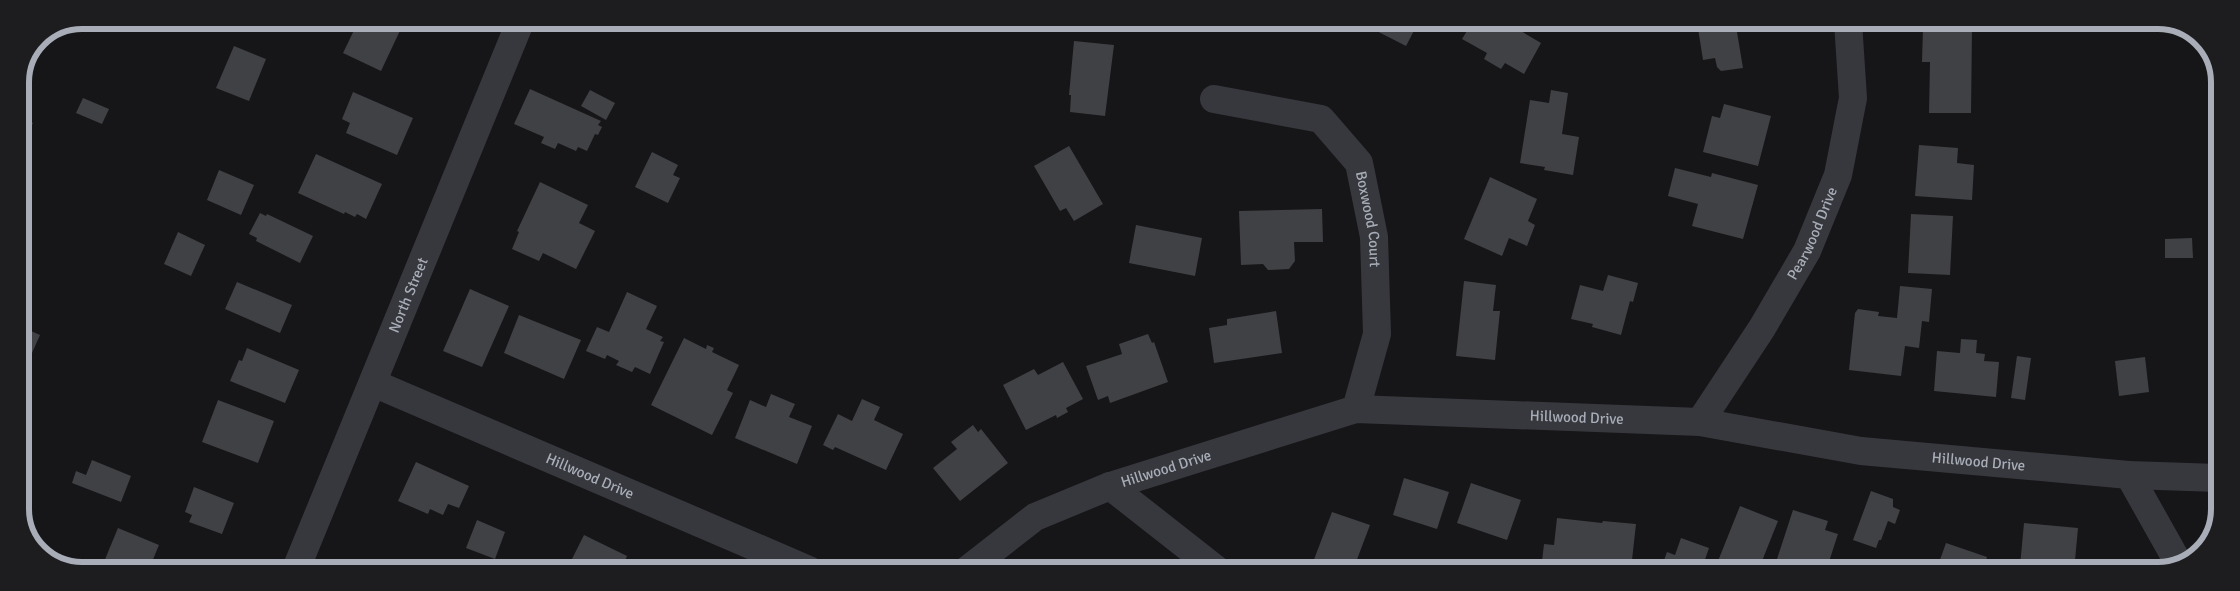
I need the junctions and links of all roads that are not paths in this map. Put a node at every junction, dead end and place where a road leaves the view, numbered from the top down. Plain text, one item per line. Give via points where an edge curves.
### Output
1 (517, 29) edge
2 (1848, 29) edge
3 (1214, 99) dead end
4 (373, 383) junction
5 (1356, 409) junction
6 (1700, 422) junction
7 (2129, 475) junction
8 (2211, 478) edge
9 (1110, 486) junction
10 (2176, 559) edge
11 (299, 562) edge
12 (789, 562) edge
13 (977, 562) edge
14 (1207, 562) edge

1 - 4 street, North Street
2 - 6 street, Pearwood Drive via 1853,98 1838,175 1807,251 1762,328
3 - 5 street, Boxwood Court via 1321,118 1359,163 1374,238 1377,334
4 - 11 street, North Street
4 - 12 street, Hillwood Drive
5 - 6 street, Hillwood Drive
5 - 9 street, Hillwood Drive
6 - 7 street, Hillwood Drive via 1860,451
7 - 8 street, Hillwood Drive
7 - 10 street
9 - 13 street, Hillwood Drive via 1035,517
9 - 14 street

